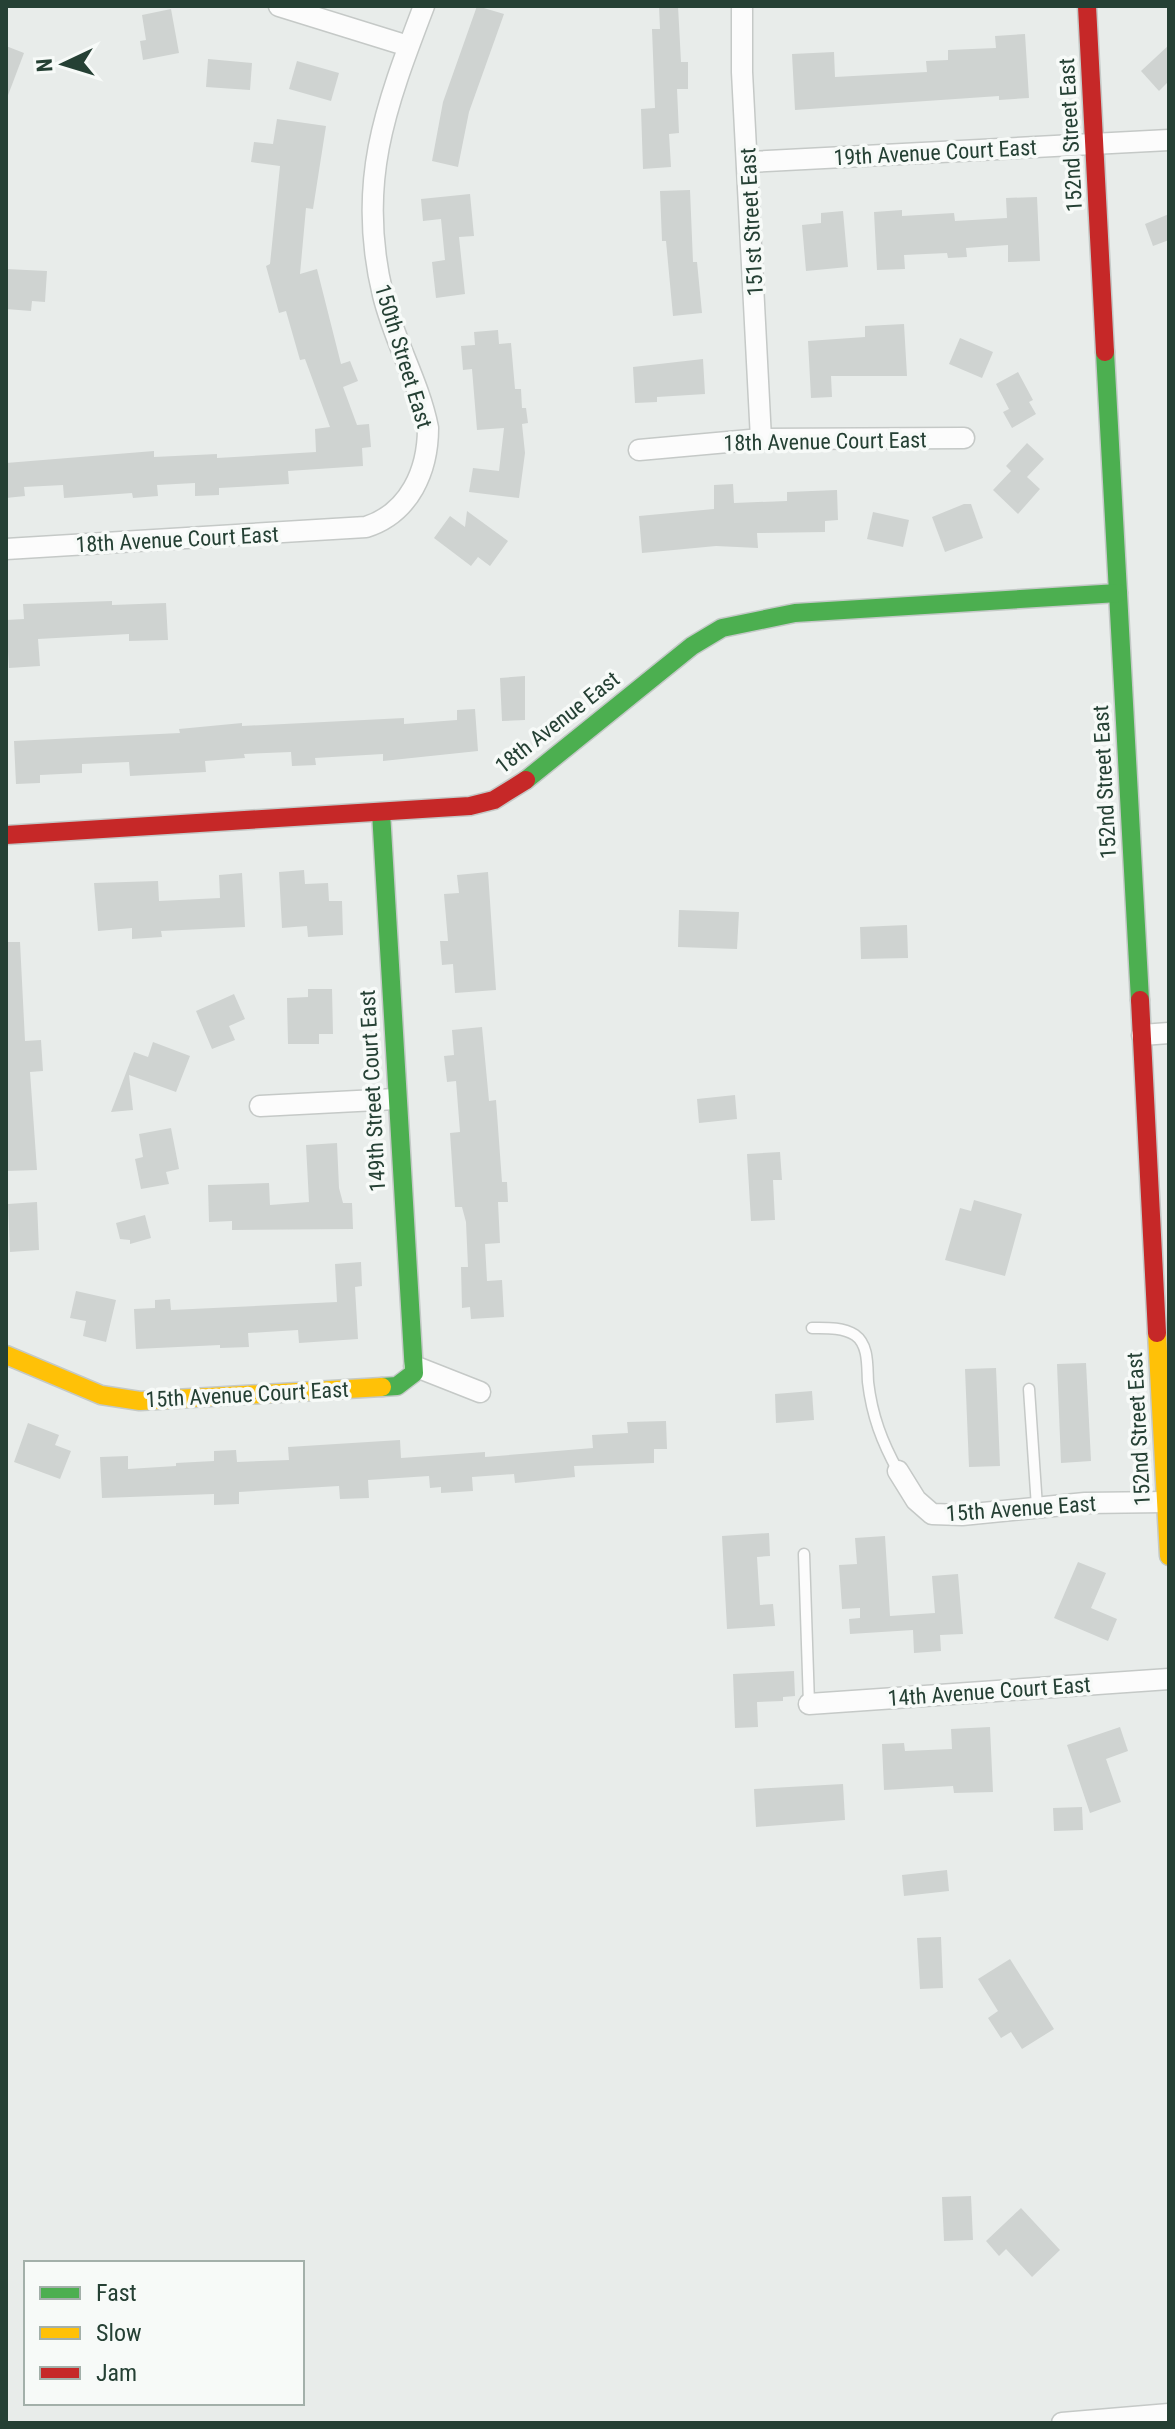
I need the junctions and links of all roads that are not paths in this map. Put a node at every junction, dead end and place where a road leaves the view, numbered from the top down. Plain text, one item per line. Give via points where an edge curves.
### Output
1 (279, 6) edge
2 (424, 6) edge
3 (742, 6) edge
4 (1087, 6) edge
5 (408, 46) junction
6 (1169, 140) edge
7 (1094, 143) junction
8 (749, 162) junction
9 (964, 438) dead end
10 (761, 439) junction
11 (639, 450) dead end
12 (349, 529) joint
13 (6, 549) edge
14 (1118, 593) junction
15 (381, 812) junction
16 (6, 835) edge
17 (1169, 1033) edge
18 (1142, 1035) junction
19 (396, 1099) junction
20 (260, 1106) dead end
21 (1163, 1323) edge
22 (812, 1328) dead end
23 (6, 1355) edge
24 (414, 1366) junction
25 (1029, 1389) dead end
26 (480, 1392) dead end
27 (898, 1471) joint
28 (1165, 1502) junction
29 (1037, 1507) junction
30 (804, 1554) dead end
31 (1169, 1556) edge
32 (1169, 1679) edge
33 (809, 1704) joint
34 (1169, 2414) edge
35 (1062, 2423) edge

1 - 5 street
2 - 5 street, 150th Street East
3 - 8 street, 151st Street East
4 - 7 street, 152nd Street East
5 - 12 street, 150th Street East via 381,130 370,199 382,294 425,411 428,449 420,478 401,505 380,523
6 - 7 street, 19th Avenue Court East
7 - 8 street, 19th Avenue Court East
7 - 14 street, 152nd Street East
8 - 10 street, 151st Street East
9 - 10 street, 18th Avenue Court East
10 - 11 street, 18th Avenue Court East
12 - 13 street, 18th Avenue Court East
14 - 15 street, 18th Avenue East via 795,613 722,628 692,646 535,775 494,800
14 - 18 street, 152nd Street East
15 - 16 street, 18th Avenue East
15 - 19 street, 149th Street Court East
17 - 18 street
18 - 21 street, 152nd Street East
19 - 20 street
19 - 24 street, 149th Street Court East
21 - 28 street, 152nd Street East
22 - 27 lane via 840,1329 861,1341 880,1438
23 - 24 street, 15th Avenue Court East via 101,1395 140,1401 397,1386 414,1373
24 - 26 street
25 - 29 lane
27 - 29 street, 15th Avenue East via 932,1514
28 - 29 street, 15th Avenue East
28 - 31 street, 152nd Street East
30 - 33 lane
32 - 33 street, 14th Avenue Court East
34 - 35 street

